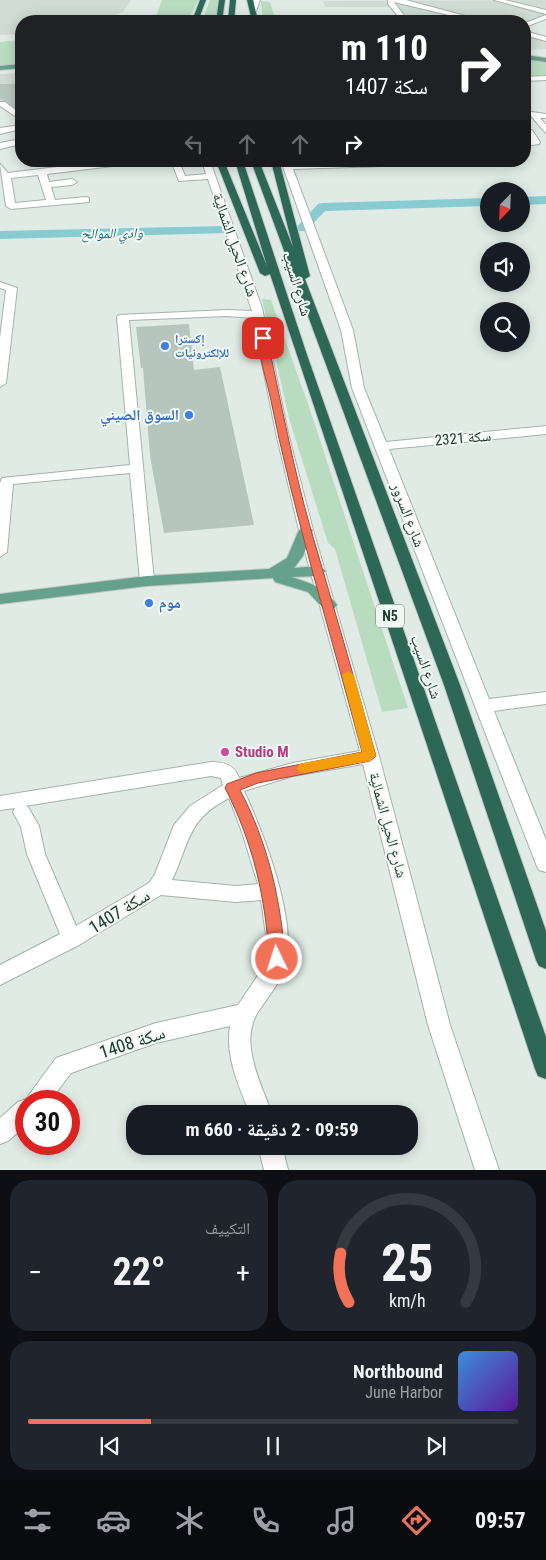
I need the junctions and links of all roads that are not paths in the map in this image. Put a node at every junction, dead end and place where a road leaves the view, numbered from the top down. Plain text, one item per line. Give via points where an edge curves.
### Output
1 (203, 0) edge
2 (222, 0) edge
3 (233, 0) edge
4 (250, 0) edge
5 (257, 0) edge
6 (396, 0) edge
7 (415, 0) edge
8 (497, 0) edge
9 (408, 2) junction
10 (546, 3) edge
11 (532, 8) junction
12 (253, 11) junction
13 (197, 15) edge
14 (220, 15) edge
15 (232, 15) edge
16 (254, 15) edge
17 (400, 15) edge
18 (458, 15) edge
19 (546, 16) edge
20 (531, 22) edge
21 (531, 35) edge
22 (546, 40) edge
23 (546, 55) edge
24 (531, 56) edge
25 (531, 57) edge
26 (546, 60) edge
27 (15, 69) edge
28 (0, 70) edge
29 (546, 78) edge
30 (531, 79) edge
31 (2, 104) dead end
32 (531, 112) edge
33 (531, 113) edge
34 (15, 114) edge
35 (546, 116) edge
36 (15, 128) edge
37 (0, 130) edge
38 (546, 130) edge
39 (531, 134) edge
40 (531, 142) edge
41 (15, 143) edge
42 (0, 146) edge
43 (0, 167) edge
44 (70, 167) edge
45 (177, 167) edge
46 (208, 167) edge
47 (223, 167) edge
48 (241, 167) edge
49 (257, 167) edge
50 (284, 167) edge
51 (285, 167) edge
52 (41, 170) junction
53 (6, 176) junction
54 (210, 176) junction
55 (72, 182) dead end
56 (45, 185) junction
57 (86, 200) dead end
58 (51, 203) junction
59 (0, 286) edge
60 (257, 310) junction
61 (311, 312) junction
62 (300, 352) junction
63 (0, 383) edge
64 (546, 430) edge
65 (381, 446) junction
66 (136, 468) junction
67 (306, 530) junction
68 (0, 552) edge
69 (319, 572) junction
70 (264, 575) junction
71 (146, 581) junction
72 (0, 599) edge
73 (329, 605) junction
74 (546, 698) edge
75 (482, 706) junction
76 (370, 756) junction
77 (232, 788) junction
78 (0, 802) edge
79 (22, 812) dead end
80 (546, 864) edge
81 (158, 886) junction
82 (269, 891) junction
83 (72, 939) junction
84 (546, 960) edge
85 (0, 976) edge
86 (245, 1012) junction
87 (546, 1069) edge
88 (45, 1090) edge
89 (258, 1105) edge
90 (15, 1120) edge
91 (0, 1133) edge
92 (272, 1155) edge
93 (276, 1170) edge
94 (487, 1170) edge

1 - 13 highway
2 - 14 highway
3 - 15 highway
4 - 12 highway
5 - 12 street
6 - 9 street
6 - 17 street via 391,4
7 - 9 street
8 - 11 street
9 - 18 street
10 - 11 street
11 - 19 street
12 - 16 highway
19 - 20 street
21 - 22 street
23 - 24 main road
25 - 26 main road
27 - 28 main road
29 - 30 street
31 - 34 street
32 - 35 street
33 - 38 street
36 - 37 street
39 - 40 street via 536,142
41 - 42 street
43 - 53 street
44 - 52 street
45 - 54 street via 182,179
46 - 54 street, شارع الحيل الشمالية
47 - 62 highway via 285,328
48 - 62 highway, شارع السيب / N5
49 - 61 highway, شارع السيب / N5
50 - 61 highway
51 - 65 street, شارع السرور via 347,330 358,388
52 - 53 street
52 - 56 street
53 - 58 street via 11,206
54 - 60 street, شارع الحيل الشمالية
55 - 56 street
56 - 58 street
57 - 58 street
59 - 63 street via 12,289
60 - 66 street via 123,317
60 - 67 street, شارع الحيل الشمالية
61 - 84 highway, شارع السيب / N5 via 452,685
62 - 87 highway, شارع السيب / N5
64 - 65 street, سكة 2321
65 - 75 street, شارع السرور
66 - 68 street via 7,481
66 - 71 street
67 - 69 street, شارع الحيل الشمالية
67 - 70 main road via 296,560 282,570
69 - 70 main road
69 - 73 street, شارع الحيل الشمالية
70 - 71 main road
70 - 73 main road via 313,589
71 - 72 main road
73 - 76 street, شارع الحيل الشمالية
74 - 75 street
75 - 80 street, شارع السرور
76 - 77 street, سكة 1407 via 256,778
76 - 94 street, شارع الحيل الشمالية via 439,1024
77 - 78 street via 230,774 211,769
77 - 81 street, سكة 1407 via 207,803 182,829
77 - 82 street via 260,855
79 - 83 street
81 - 82 street via 236,894
81 - 83 street, سكة 1407 via 93,929
82 - 86 street via 277,959 264,986
83 - 85 street, سكة 1407
86 - 88 street, سكة 1408 via 156,1033 64,1065
86 - 89 street via 240,1042
90 - 91 street
92 - 93 street

